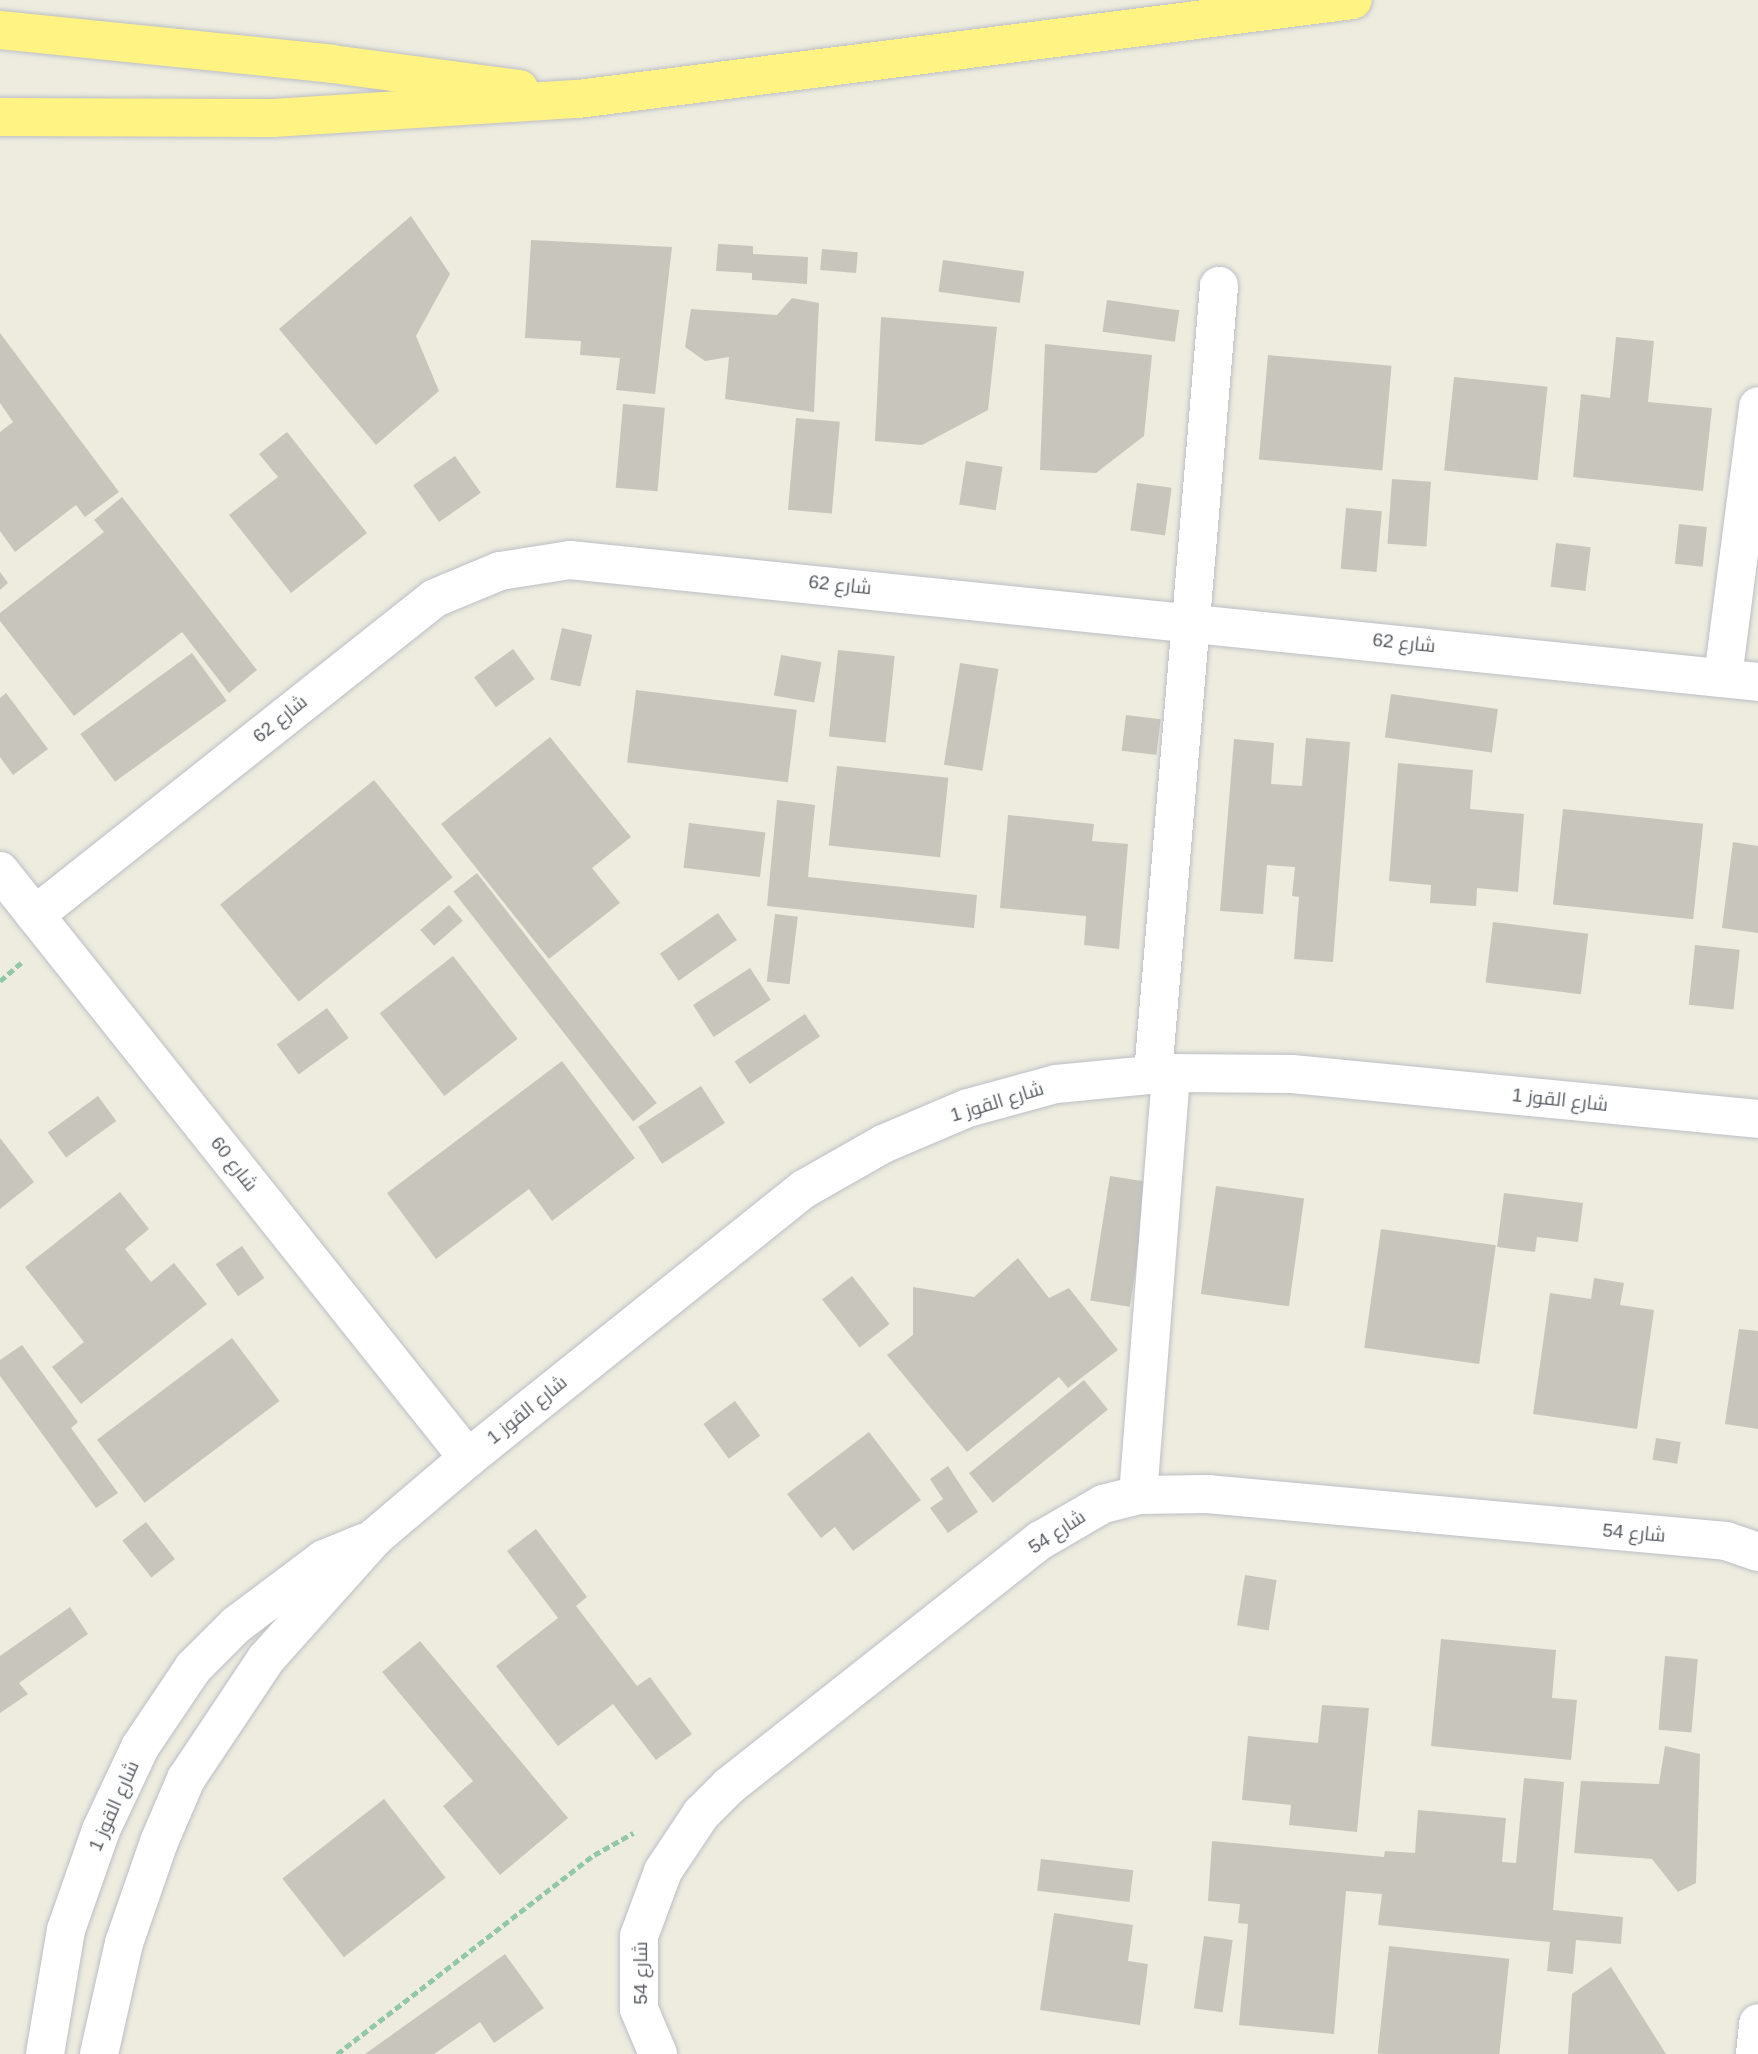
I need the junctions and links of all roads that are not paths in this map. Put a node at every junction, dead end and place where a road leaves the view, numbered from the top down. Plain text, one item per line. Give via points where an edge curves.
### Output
1 (1353, 0) edge
2 (0, 30) edge
3 (578, 99) junction
4 (0, 117) edge
5 (1219, 286) dead end
6 (1758, 406) edge
7 (1189, 620) junction
8 (1741, 680) edge
9 (0, 871) edge
10 (35, 915) junction
11 (1162, 1074) junction
12 (1758, 1119) edge
13 (468, 1458) junction
14 (1138, 1495) junction
15 (374, 1538) junction
16 (1758, 1552) edge
17 (1758, 2024) edge
18 (45, 2054) edge
19 (99, 2054) edge
20 (658, 2054) edge
21 (1755, 2054) edge

1 - 3 highway
2 - 3 highway via 344,65
3 - 4 highway via 274,118
5 - 7 street
6 - 8 street
7 - 8 street, شارع 62
7 - 10 street, شارع 62 via 570,560 500,571 435,598
7 - 11 street
9 - 10 street, شارع 60
10 - 13 street, شارع 60
11 - 12 street, شارع القوز 1 via 1292,1074
11 - 13 street, شارع القوز 1 via 1056,1084 968,1108 883,1144 804,1189
11 - 14 street
13 - 15 street, شارع القوز 1
14 - 16 street, شارع 54 via 1207,1494 1698,1538
14 - 20 street, شارع 54 via 1103,1504 1041,1540 729,1786 701,1814 663,1871 639,1936 639,2009
15 - 18 street, شارع القوز 1 via 324,1559 236,1625 193,1668 140,1747 101,1830 66,1930
15 - 19 street, شارع القوز 1 via 266,1659 186,1779 124,1943
17 - 21 street

